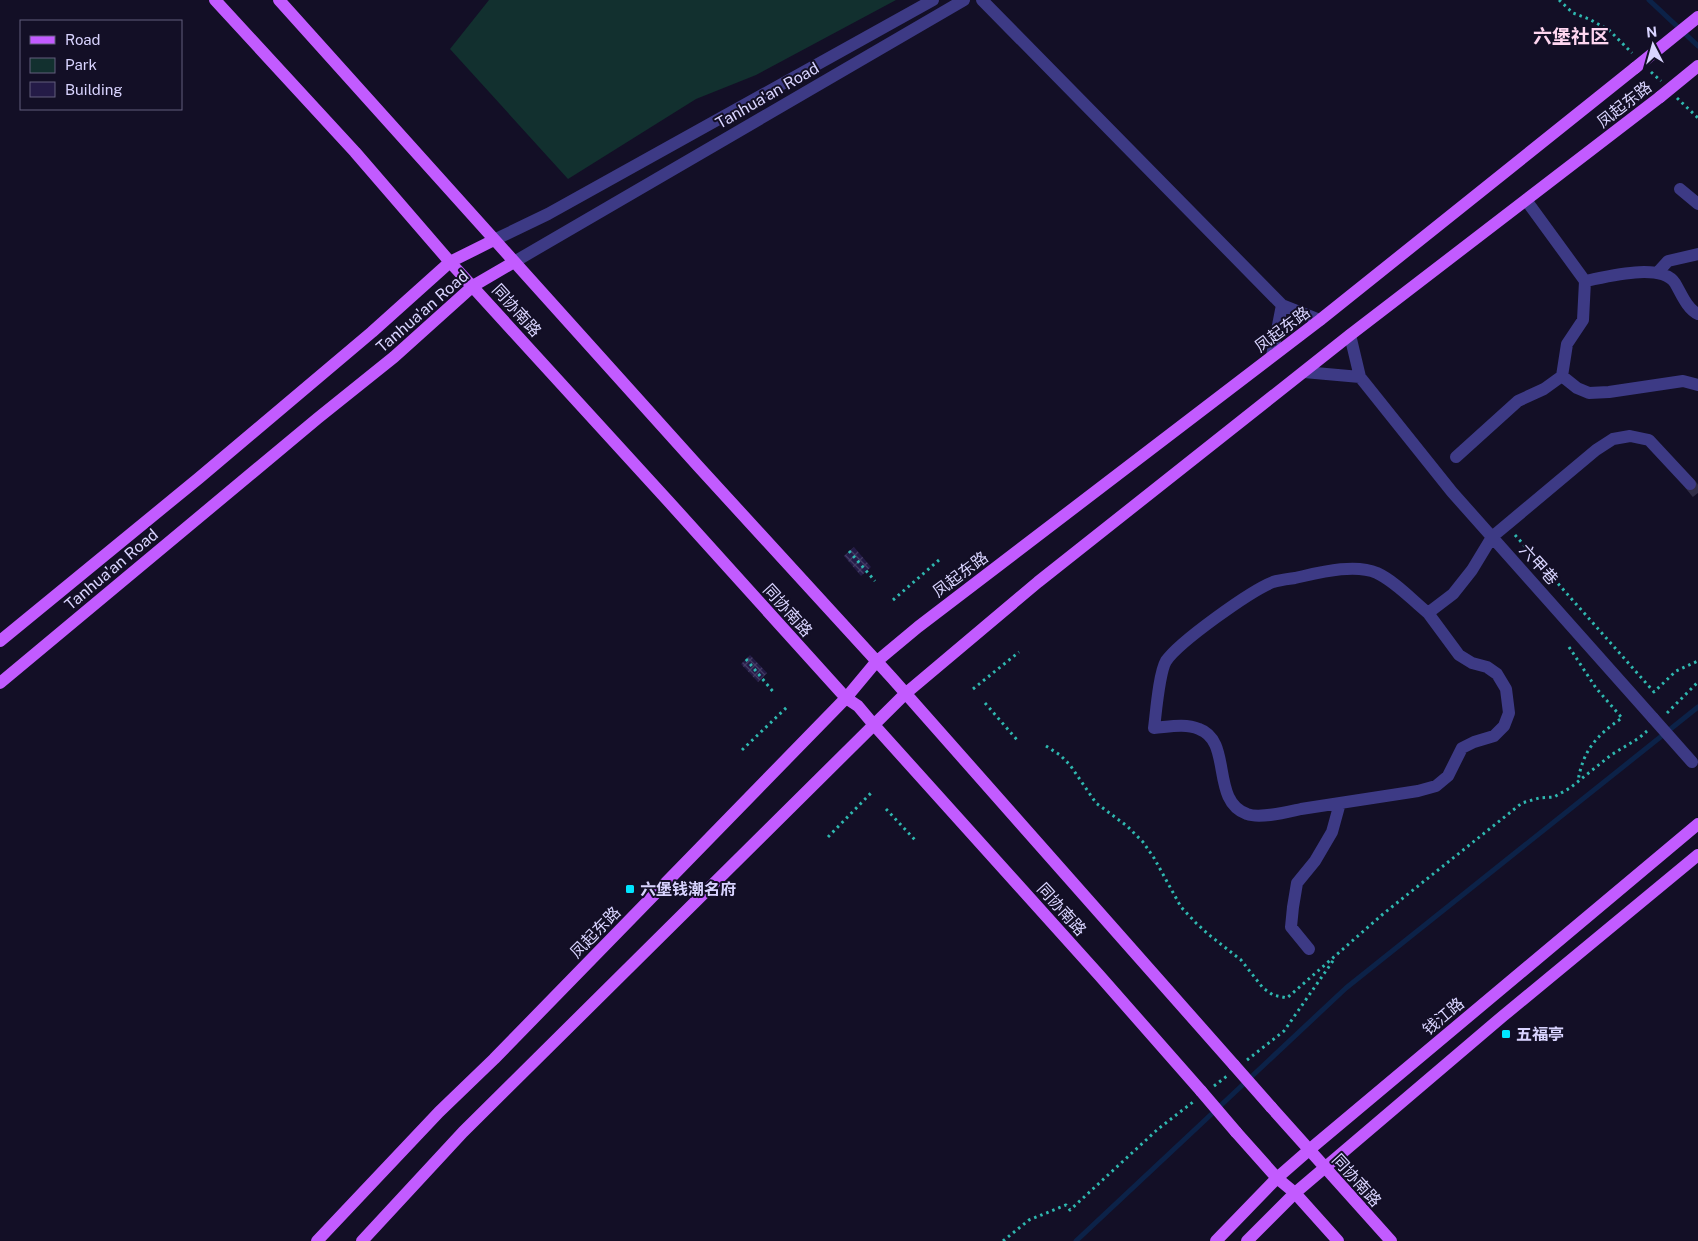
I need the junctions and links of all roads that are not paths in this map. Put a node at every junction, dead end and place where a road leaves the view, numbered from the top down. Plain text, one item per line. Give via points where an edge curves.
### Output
1 (215, 0) edge
2 (279, 0) edge
3 (933, 0) edge
4 (964, 0) edge
5 (982, 0) edge
6 (1698, 17) edge
7 (1698, 66) edge
8 (1680, 189) dead end
9 (1526, 200) junction
10 (1698, 204) edge
11 (494, 240) junction
12 (1698, 254) edge
13 (450, 262) junction
14 (514, 262) junction
15 (1658, 272) junction
16 (1585, 281) junction
17 (473, 286) junction
18 (1282, 305) junction
19 (1698, 314) edge
20 (1320, 320) junction
21 (1350, 336) junction
22 (1272, 356) junction
23 (1304, 372) junction
24 (1562, 376) junction
25 (1360, 377) junction
26 (1698, 385) edge
27 (1456, 457) dead end
28 (1690, 484) tunnel mouth
29 (1492, 537) junction
30 (1428, 613) junction
31 (0, 642) edge
32 (876, 662) junction
33 (0, 682) edge
34 (905, 694) junction
35 (846, 698) junction
36 (874, 725) junction
37 (1695, 766) edge
38 (1340, 804) junction
39 (1698, 824) edge
40 (1698, 855) edge
41 (1309, 949) dead end
42 (1309, 1150) junction
43 (1325, 1168) junction
44 (1277, 1178) junction
45 (1295, 1193) junction
46 (317, 1241) edge
47 (362, 1241) edge
48 (1216, 1241) edge
49 (1247, 1241) edge
50 (1338, 1241) edge
51 (1391, 1241) edge

1 - 13 main road, 同协南路 via 355,152
2 - 11 main road, 同协南路
3 - 11 street, Tanhua'an Road via 548,214
4 - 14 street, Tanhua'an Road
5 - 18 street
6 - 20 main road, 凤起东路, bridge
7 - 9 main road, 凤起东路, bridge
8 - 10 street
9 - 16 street
9 - 21 main road, 凤起东路
11 - 13 main road, Tanhua'an Road
11 - 14 main road, 同协南路
12 - 15 street via 1668,261
13 - 17 main road, 同协南路
13 - 31 main road, Tanhua'an Road via 372,332
14 - 17 main road, Tanhua'an Road
14 - 32 main road, 同协南路
15 - 16 street
15 - 19 street via 1673,281
16 - 24 street via 1582,320 1567,344
17 - 33 main road, Tanhua'an Road via 394,357
17 - 35 main road, 同协南路
18 - 20 street
18 - 22 street
20 - 22 main road, 凤起东路
21 - 23 main road, 凤起东路
21 - 25 street, 六甲巷
22 - 32 main road, 凤起东路
23 - 25 street
23 - 34 main road, 凤起东路 via 1038,582
24 - 26 street via 1589,393 1683,381
24 - 27 street via 1518,401
25 - 29 street, 六甲巷
28 - 29 street via 1649,440 1630,436 1613,440 1596,450
29 - 30 street via 1453,594
29 - 37 street, 六甲巷, bridge
30 - 38 street via 1459,655 1497,674 1508,700 1509,713 1504,726 1494,736 1462,748 1448,776 1436,786 1418,792
30 - 38 street via 1376,573 1352,568 1316,573 1273,582 1237,603 1185,642 1166,662 1154,728 1183,725 1211,736 1232,803 1247,814 1261,815
32 - 34 main road, 同协南路
32 - 35 main road, 凤起东路
34 - 36 main road, 凤起东路
34 - 42 main road, 同协南路, bridge
35 - 36 main road, 同协南路 via 858,706
35 - 46 main road, 凤起东路 via 439,1112
36 - 44 main road, 同协南路, bridge
36 - 47 main road, 凤起东路 via 463,1132
38 - 41 street via 1332,832 1297,883 1291,928
39 - 42 main road, 钱江路
40 - 43 main road
42 - 43 main road, 同协南路
42 - 44 main road, 钱江路
43 - 45 main road
43 - 51 main road, 同协南路
44 - 45 main road, 同协南路
44 - 48 main road, 钱江路
45 - 49 main road
45 - 50 main road, 同协南路

